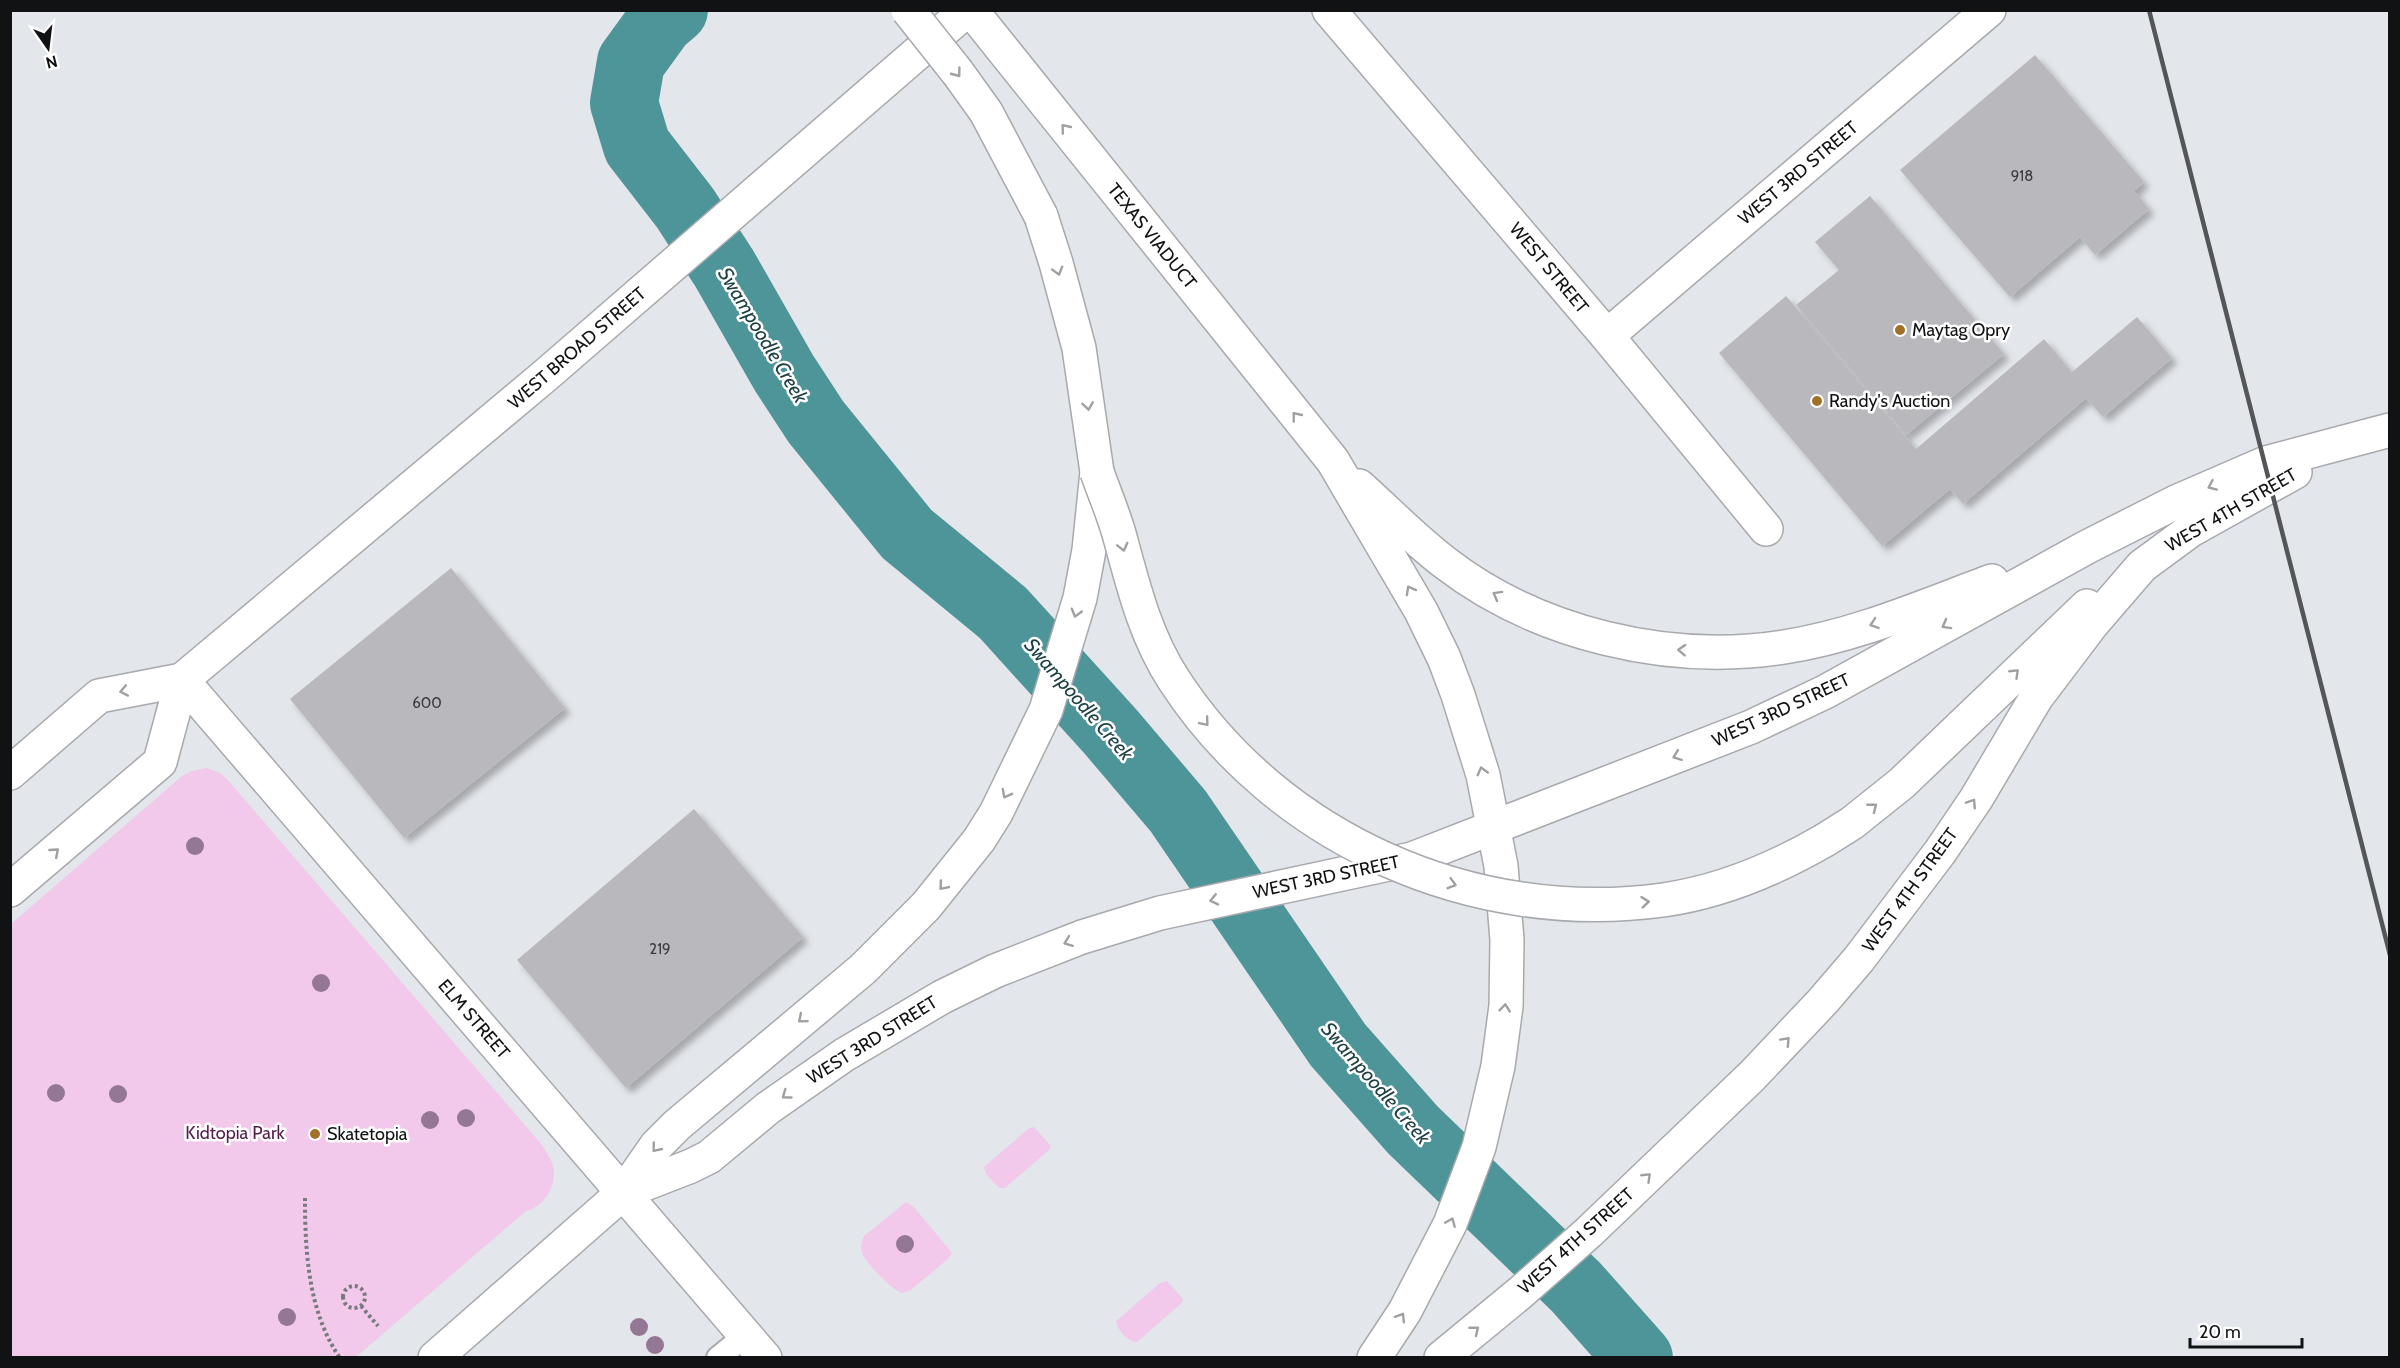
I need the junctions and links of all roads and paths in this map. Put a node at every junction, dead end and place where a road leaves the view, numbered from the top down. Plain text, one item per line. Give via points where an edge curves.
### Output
1 (908, 10) edge
2 (969, 10) edge
3 (1329, 10) edge
4 (1989, 10) edge
5 (1607, 336) junction
6 (2381, 432) edge
7 (1332, 461) junction
8 (2266, 463) joint
9 (1097, 472) junction
10 (1766, 529) dead end
11 (2087, 547) junction
12 (2142, 566) junction
13 (182, 681) junction
14 (10, 773) edge
15 (1495, 828) junction
16 (10, 890) edge
17 (624, 1192) junction
18 (304, 1198) dead end
19 (361, 1306) junction
20 (378, 1326) dead end
21 (755, 1346) edge
22 (340, 1358) edge
23 (435, 1358) edge
24 (718, 1358) edge
25 (1374, 1358) edge
26 (1441, 1358) edge

1 -> 9 main road, bridge via 986,112 1041,216 1079,348
7 -> 2 main road, TEXAS VIADUCT
2 - 13 main road, WEST BROAD STREET via 575,350
3 - 5 main road, WEST STREET
4 - 5 main road, WEST 3RD STREET
5 - 10 main road, WEST STREET
6 - 8 main road, WEST 4TH STREET
6 - 12 main road, WEST 4TH STREET via 2271,484 2169,544
11 -> 7 main road via 1866,627 1828,637 1739,652 1662,649 1581,632 1510,603 1444,562
15 -> 7 main road via 1474,744 1444,658 1395,565
8 -> 11 main road, WEST 3RD STREET
9 -> 12 main road, bridge via 1139,609 1172,677 1216,735 1271,788 1349,842 1414,872 1487,893 1572,904 1619,905 1665,900 1738,881 1825,840 1902,783 2095,599
9 -> 17 main road via 1089,550 1064,655 1028,751 980,840 896,939 677,1125 656,1146
11 -> 15 main road, WEST 3RD STREET via 1777,715
26 -> 12 main road, WEST 4TH STREET via 1589,1232 1752,1076 1859,959 1976,799 2036,698
13 -> 14 main road, WEST BROAD STREET via 99,696
16 -> 13 main road via 160,762
13 - 17 main road, ELM STREET
15 -> 17 main road, WEST 3RD STREET via 1412,859 1123,923 995,971 891,1026 811,1077 709,1157
25 -> 15 main road via 1425,1275 1450,1224 1488,1115 1506,1006 1508,940
17 - 21 main road, ELM STREET
17 - 23 main road, WEST 3RD STREET
18 - 22 path via 308,1269 326,1333
19 - 19 path via 365,1296 361,1289 347,1288 342,1296 345,1304 352,1309
19 - 20 path
21 - 24 lane

